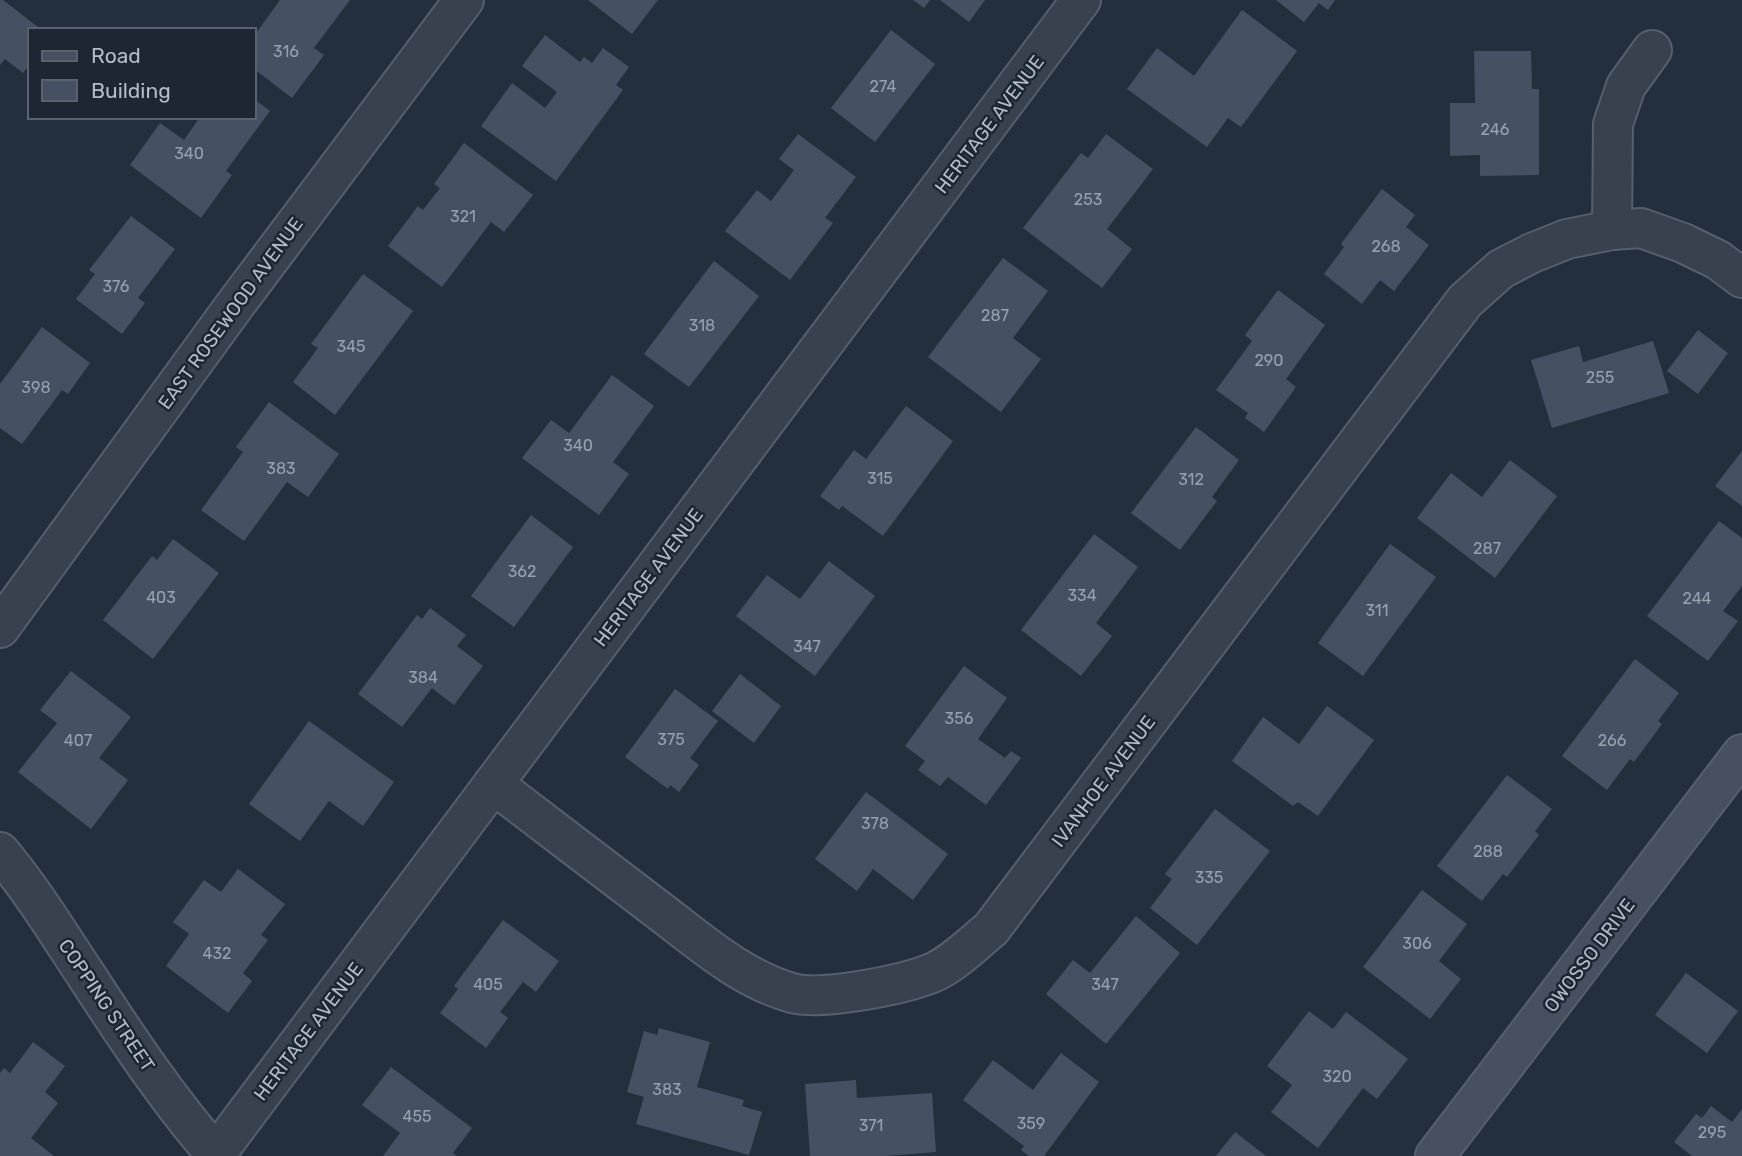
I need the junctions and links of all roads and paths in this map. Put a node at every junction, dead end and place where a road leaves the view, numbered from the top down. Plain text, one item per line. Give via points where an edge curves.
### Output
1 (464, 0) edge
2 (1081, 0) edge
3 (1652, 50) dead end
4 (1612, 230) junction
5 (1742, 278) edge
6 (0, 628) edge
7 (1742, 754) edge
8 (493, 784) junction
9 (0, 852) edge
10 (217, 1155) edge
11 (1435, 1156) edge

1 - 6 street, EAST ROSEWOOD AVENUE
2 - 8 street, HERITAGE AVENUE
3 - 4 street via 1626,86 1613,124
4 - 5 street, IVANHOE AVENUE via 1641,228 1683,243
4 - 8 street, IVANHOE AVENUE via 1567,239 1532,253 1501,269 1465,301 991,929 933,972 838,995 794,994 764,983 722,958
7 - 11 street, OWOSSO DRIVE
8 - 10 street, HERITAGE AVENUE
9 - 10 street, COPPING STREET via 168,1095

